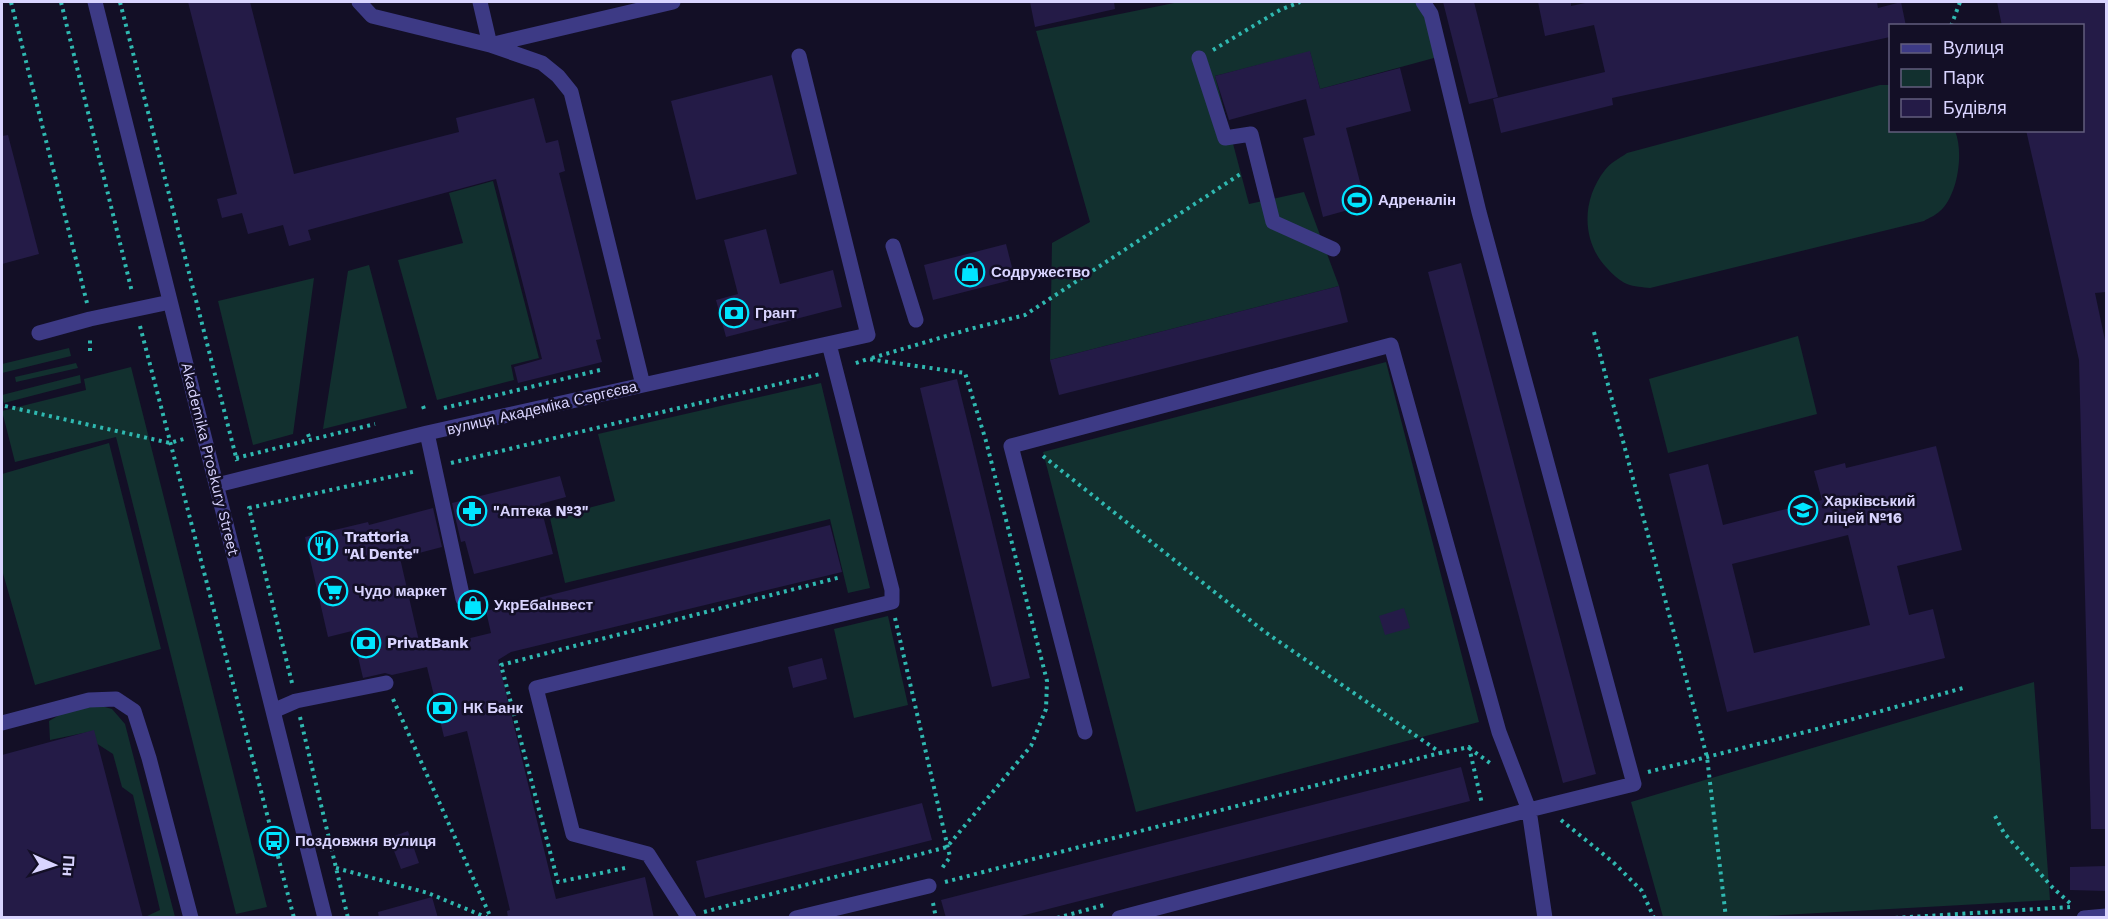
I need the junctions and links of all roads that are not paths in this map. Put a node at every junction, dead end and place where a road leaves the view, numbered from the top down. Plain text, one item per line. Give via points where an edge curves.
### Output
1 (95, 2) edge
2 (358, 2) edge
3 (480, 2) edge
4 (673, 2) edge
5 (1423, 2) edge
6 (490, 45) junction
7 (799, 56) dead end
8 (1199, 58) road end
9 (893, 246) dead end
10 (1333, 249) dead end
11 (171, 302) junction
12 (916, 320) dead end
13 (39, 333) dead end
14 (829, 344) junction
15 (643, 385) junction
16 (427, 433) junction
17 (216, 484) junction
18 (463, 599) dead end
19 (386, 683) road end
20 (273, 711) junction
21 (2, 723) edge
22 (1085, 732) dead end
23 (1529, 810) junction
24 (929, 886) road end
25 (2106, 916) edge
26 (689, 917) edge
27 (191, 918) edge
28 (325, 918) edge
29 (796, 918) edge
30 (1119, 918) edge
31 (1545, 918) edge
32 (2084, 918) edge

1 - 11 street, Akademika Proskury Street
2 - 6 street via 372,16
3 - 6 street
4 - 6 street
5 - 23 street via 1431,14 1479,212 1634,784
6 - 15 street via 542,63 571,92
7 - 14 street, вулиця Академіка Сергєєва via 868,335
8 - 10 street via 1225,138 1251,134 1273,222
9 - 12 street
11 - 13 street
11 - 17 street, Akademika Proskury Street
14 - 15 street, вулиця Академіка Сергєєва
14 - 26 street via 892,590 892,603 536,688 573,834 648,855
15 - 16 street, вулиця Академіка Сергєєва
16 - 17 street, вулиця Академіка Сергєєва
16 - 18 street
17 - 20 street, Akademika Proskury Street
19 - 20 street via 296,701
20 - 28 street, Akademika Proskury Street
21 - 27 street via 90,700 116,699 134,711
22 - 23 street via 1011,446 1391,345 1499,732
23 - 30 street
23 - 31 street
24 - 29 street
25 - 32 street

